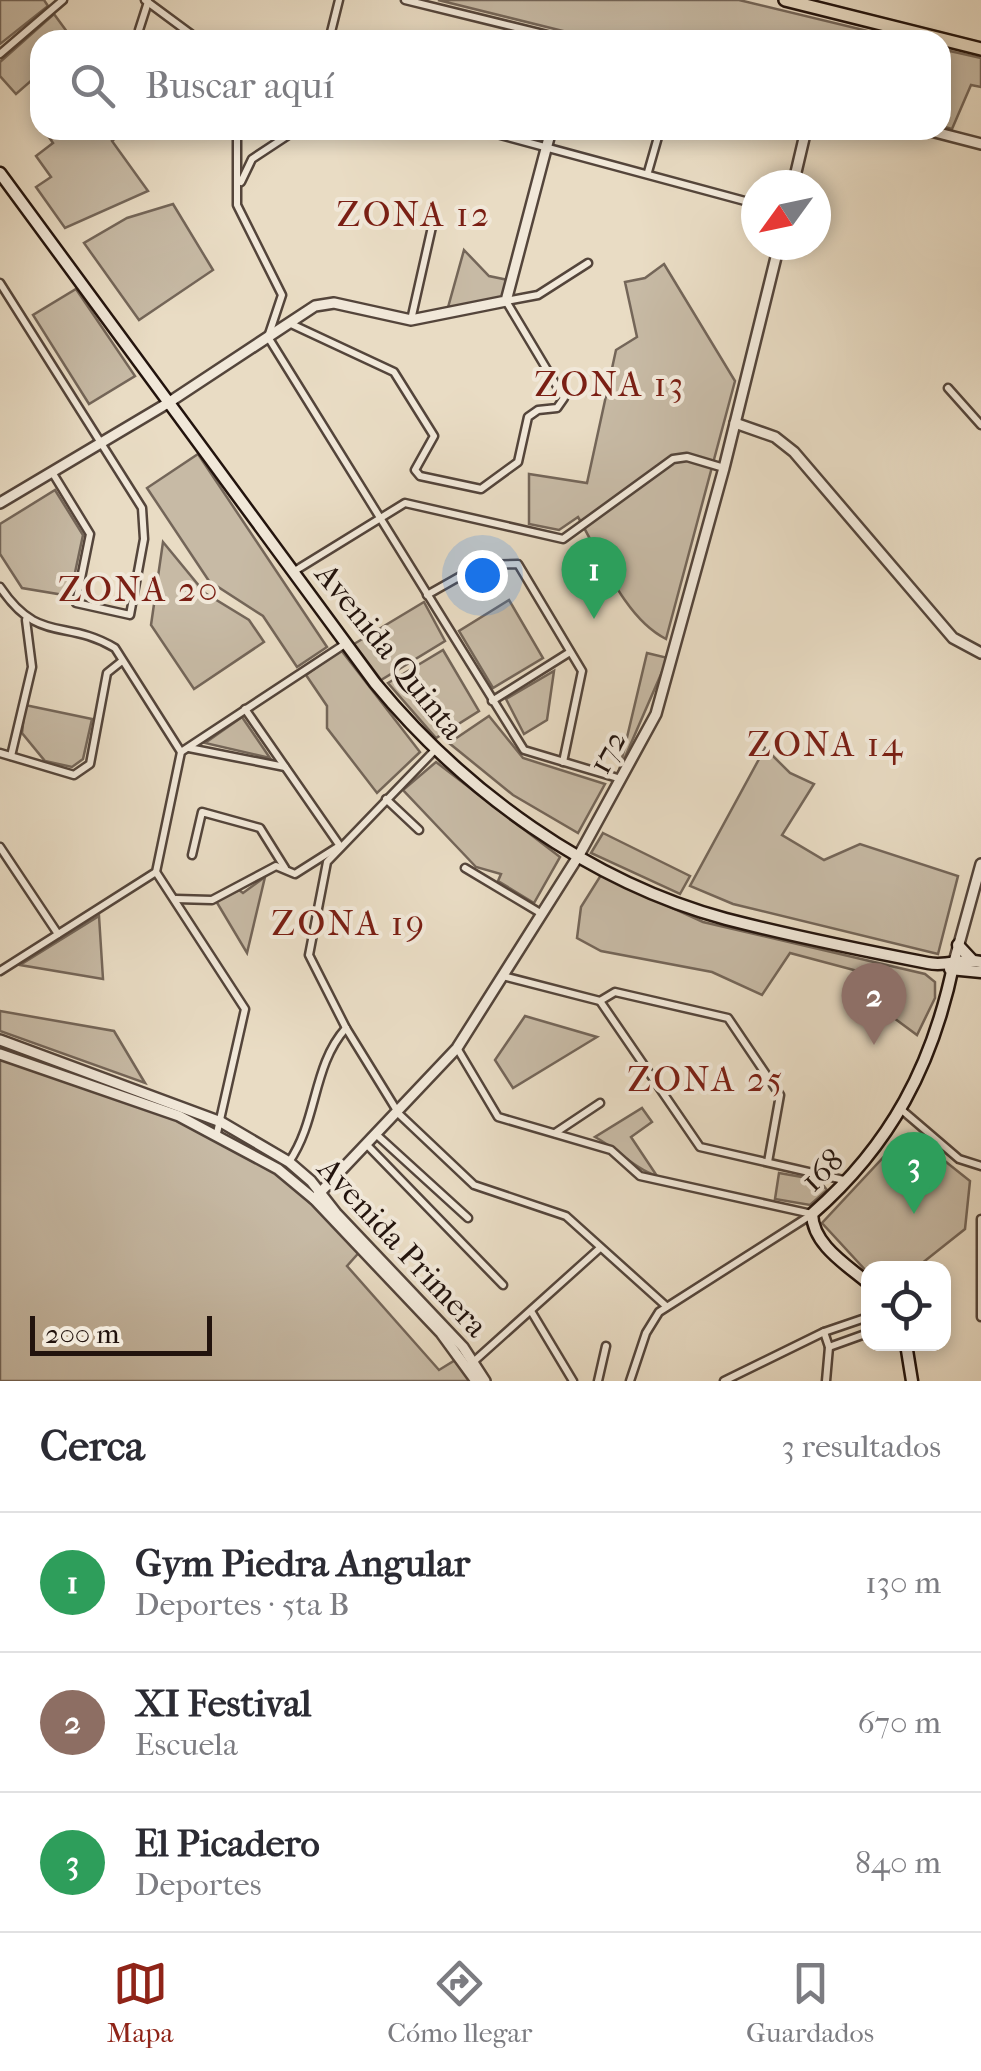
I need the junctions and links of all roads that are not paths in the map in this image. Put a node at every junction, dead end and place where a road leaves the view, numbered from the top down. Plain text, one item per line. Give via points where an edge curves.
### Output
1 (63, 0) edge
2 (340, 0) edge
3 (405, 0) edge
4 (785, 0) edge
5 (146, 1) edge
6 (139, 30) dead end
7 (185, 30) edge
8 (332, 30) edge
9 (529, 30) edge
10 (905, 30) edge
11 (951, 42) edge
12 (981, 49) edge
13 (0, 54) edge
14 (951, 136) edge
15 (238, 140) edge
16 (281, 140) edge
17 (528, 140) edge
18 (548, 140) edge
19 (657, 140) edge
20 (803, 140) edge
21 (547, 144) junction
22 (981, 144) edge
23 (796, 170) edge
24 (648, 172) junction
25 (0, 174) edge
26 (240, 186) junction
27 (741, 200) edge
28 (434, 218) dead end
29 (774, 260) edge
30 (588, 263) dead end
31 (1, 287) edge
32 (506, 301) junction
33 (410, 320) junction
34 (288, 322) junction
35 (268, 337) junction
36 (948, 388) dead end
37 (168, 403) junction
38 (735, 424) junction
39 (981, 425) edge
40 (102, 442) junction
41 (724, 468) junction
42 (52, 472) junction
43 (2, 498) edge
44 (380, 520) junction
45 (293, 572) junction
46 (0, 587) edge
47 (426, 594) junction
48 (26, 620) junction
49 (347, 643) junction
50 (570, 652) junction
51 (981, 653) edge
52 (123, 660) junction
53 (492, 701) junction
54 (244, 709) junction
55 (184, 750) junction
56 (434, 751) junction
57 (0, 753) edge
58 (11, 756) junction
59 (562, 762) junction
60 (286, 767) junction
61 (621, 778) junction
62 (386, 799) junction
63 (419, 830) dead end
64 (340, 846) junction
65 (0, 847) edge
66 (192, 855) dead end
67 (579, 855) junction
68 (981, 867) edge
69 (466, 868) dead end
70 (286, 870) junction
71 (156, 872) junction
72 (175, 899) junction
73 (542, 914) junction
74 (58, 934) junction
75 (958, 945) junction
76 (977, 961) edge
77 (953, 966) junction
78 (0, 972) edge
79 (981, 972) edge
80 (503, 976) junction
81 (600, 1001) junction
82 (346, 1028) junction
83 (0, 1040) edge
84 (456, 1048) junction
85 (0, 1054) edge
86 (600, 1103) dead end
87 (903, 1111) junction
88 (399, 1114) junction
89 (221, 1122) junction
90 (218, 1133) junction
91 (554, 1133) junction
92 (378, 1136) junction
93 (368, 1146) junction
94 (289, 1162) junction
95 (768, 1162) junction
96 (981, 1166) edge
97 (850, 1181) junction
98 (317, 1195) junction
99 (812, 1214) junction
100 (468, 1218) dead end
101 (981, 1219) edge
102 (600, 1248) junction
103 (861, 1277) edge
104 (503, 1285) dead end
105 (666, 1306) junction
106 (531, 1311) junction
107 (981, 1318) edge
108 (861, 1319) edge
109 (824, 1332) junction
110 (861, 1335) edge
111 (606, 1346) dead end
112 (829, 1347) junction
113 (907, 1351) edge
114 (472, 1364) junction
115 (476, 1381) edge
116 (485, 1381) edge
117 (574, 1381) edge
118 (598, 1381) edge
119 (630, 1381) edge
120 (724, 1381) edge
121 (826, 1381) edge
122 (912, 1381) edge

1 - 13 street
2 - 8 street
3 - 9 street
4 - 10 highway
5 - 6 street
5 - 7 street
11 - 12 highway
14 - 22 street
15 - 26 street
16 - 26 street via 252,159
17 - 21 street
18 - 21 street
19 - 24 street
20 - 23 street
21 - 24 street
21 - 32 street
24 - 27 street
25 - 37 main road, Avenida Quinta
26 - 35 street via 237,205 282,295
28 - 33 street
29 - 38 street, 172
30 - 32 street via 538,295
31 - 40 street
32 - 33 street
32 - 34 street via 564,392 558,408 528,417 518,462 481,489 415,470 434,436 394,372
33 - 34 street via 324,303
34 - 35 street
35 - 37 street
35 - 44 street
36 - 39 street
37 - 40 street
37 - 45 main road, Avenida Quinta
38 - 41 street, 172
38 - 51 street via 775,437 794,452 953,638
40 - 42 street
40 - 42 street via 142,508 144,539 130,614 76,603 90,534
41 - 44 street via 673,460 564,539 405,503
41 - 61 street, 172 via 656,714
42 - 43 street
44 - 45 street
44 - 47 street
45 - 49 main road, Avenida Quinta
46 - 48 street
47 - 50 street via 480,565 518,564
47 - 53 street
48 - 52 street via 99,638
48 - 58 street via 32,667
49 - 54 street
49 - 56 main road, Avenida Quinta
50 - 53 street
50 - 59 street via 582,670
52 - 55 street
52 - 58 street via 107,673 90,764 74,775
53 - 59 street via 524,750
54 - 55 street
54 - 60 street
55 - 60 street
55 - 71 street
56 - 62 street
56 - 67 main road, Avenida Quinta
57 - 58 street
59 - 61 street
60 - 64 street
61 - 67 street, 172
62 - 63 street
62 - 64 street
64 - 70 street via 301,872
64 - 82 street via 327,862 309,955
65 - 74 street
66 - 70 street via 202,812 260,828
67 - 73 street, 172
67 - 77 main road, Avenida Quinta via 650,892 723,918
68 - 75 street, 168
69 - 73 street
70 - 72 street via 268,869 212,900
71 - 72 street
71 - 74 street
72 - 89 street via 245,1009
73 - 80 street, 172
74 - 78 street
75 - 76 main road
75 - 77 street, 168
76 - 77 main road
77 - 79 main road
77 - 87 main road, 168 via 930,1055
80 - 81 street
80 - 84 street, 172
81 - 95 street via 700,1146
81 - 95 street via 614,992 728,1018 780,1095
82 - 88 street
82 - 94 street via 327,1052 308,1132
83 - 89 street, Avenida Primera
84 - 88 street, 172
84 - 91 street via 498,1117
85 - 90 street, Avenida Primera
86 - 91 street
87 - 96 street via 958,1158
87 - 97 main road, 168
88 - 92 street, 172
88 - 102 street via 474,1185 566,1216
89 - 90 street
89 - 94 street, Avenida Primera
90 - 98 street, Avenida Primera
91 - 99 street via 611,1150 640,1176
92 - 93 street, 172
92 - 100 street
93 - 98 street, 172
93 - 104 street
94 - 98 street, Avenida Primera
95 - 97 street
97 - 99 main road, 168
98 - 114 street, Avenida Primera
99 - 103 main road via 812,1229
99 - 105 street, 168
101 - 107 street
102 - 105 street
102 - 106 street
105 - 119 street, 168 via 646,1333
106 - 114 street
106 - 117 street
108 - 109 street
109 - 112 street
109 - 120 street
110 - 112 street
111 - 118 street
112 - 121 street
113 - 122 main road
114 - 115 street, Avenida Primera
114 - 116 street, Avenida Primera

